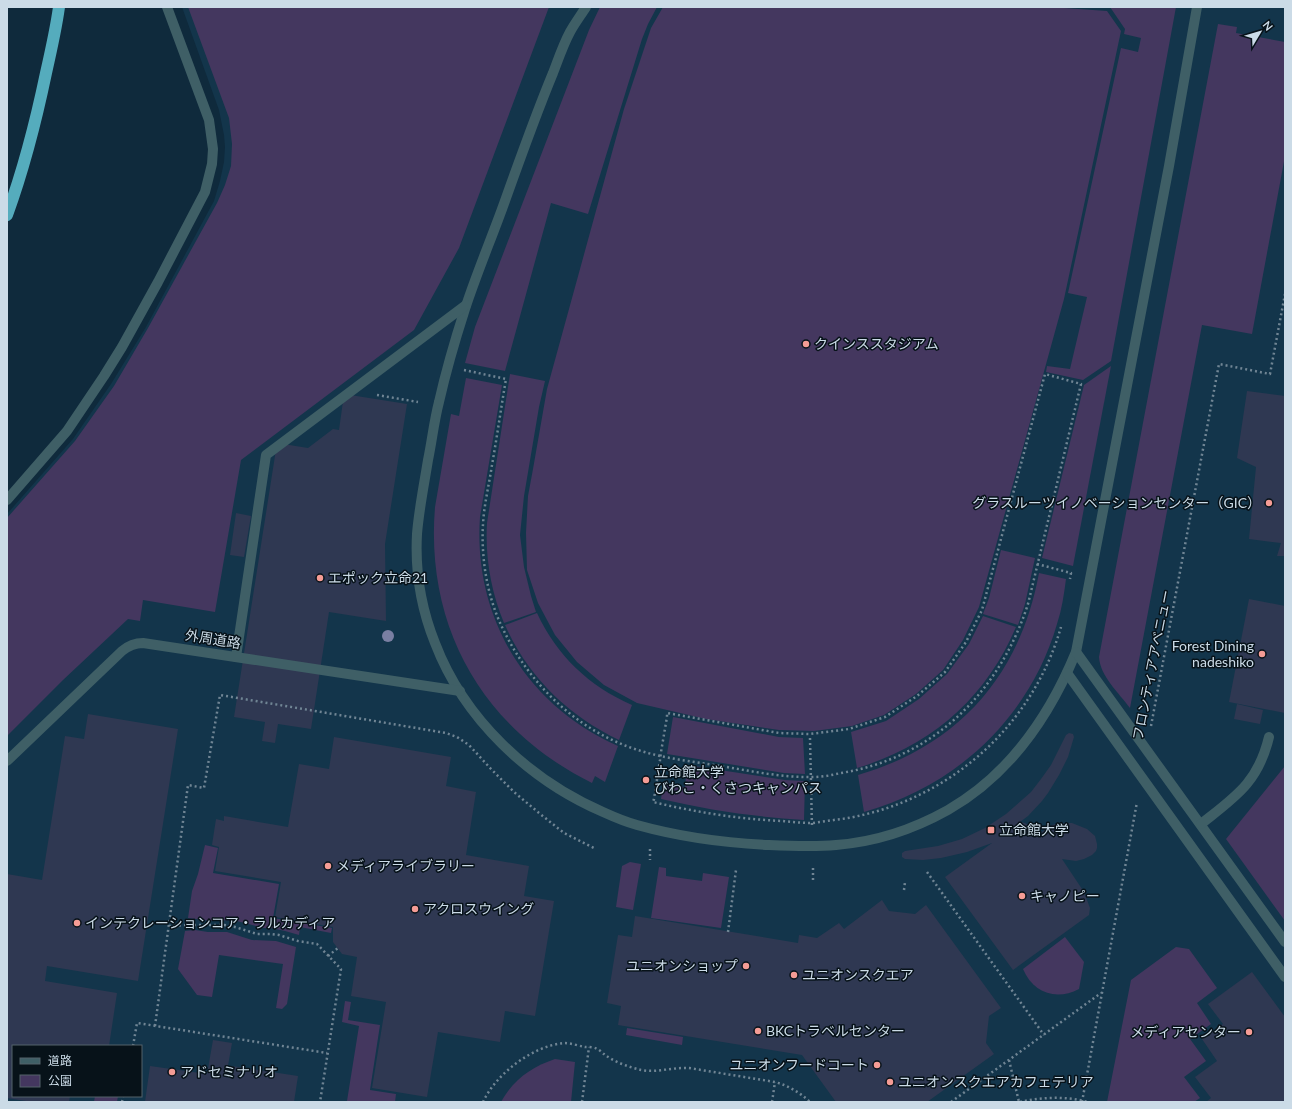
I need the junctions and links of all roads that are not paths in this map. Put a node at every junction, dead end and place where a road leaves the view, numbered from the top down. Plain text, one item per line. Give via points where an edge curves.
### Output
1 (59, 7) edge
2 (167, 7) edge
3 (586, 7) edge
4 (1197, 7) edge
5 (7, 215) edge
6 (466, 305) junction
7 (7, 500) edge
8 (1076, 652) junction
9 (236, 657) junction
10 (1067, 673) junction
11 (460, 691) junction
12 (1269, 737) dead end
13 (7, 762) edge
14 (1201, 824) junction
15 (1285, 942) edge
16 (1285, 977) edge

1 - 5 highway via 37,118
2 - 7 street via 209,120 213,149 205,192 158,282 104,376 67,431
3 - 6 street via 570,33 539,108
4 - 8 street
6 - 9 street via 266,455
6 - 11 street via 438,405 417,538 420,592 426,618 446,668
8 - 10 street
8 - 14 street
9 - 11 street, 外周道路
9 - 13 street, 外周道路 via 143,642 131,645
10 - 11 street via 1046,714 1018,751 967,798 932,818 876,839 813,846 748,844 675,834 635,824 593,808 554,786 518,758 486,727
10 - 16 street
12 - 14 street via 1256,774 1239,794
14 - 15 street

